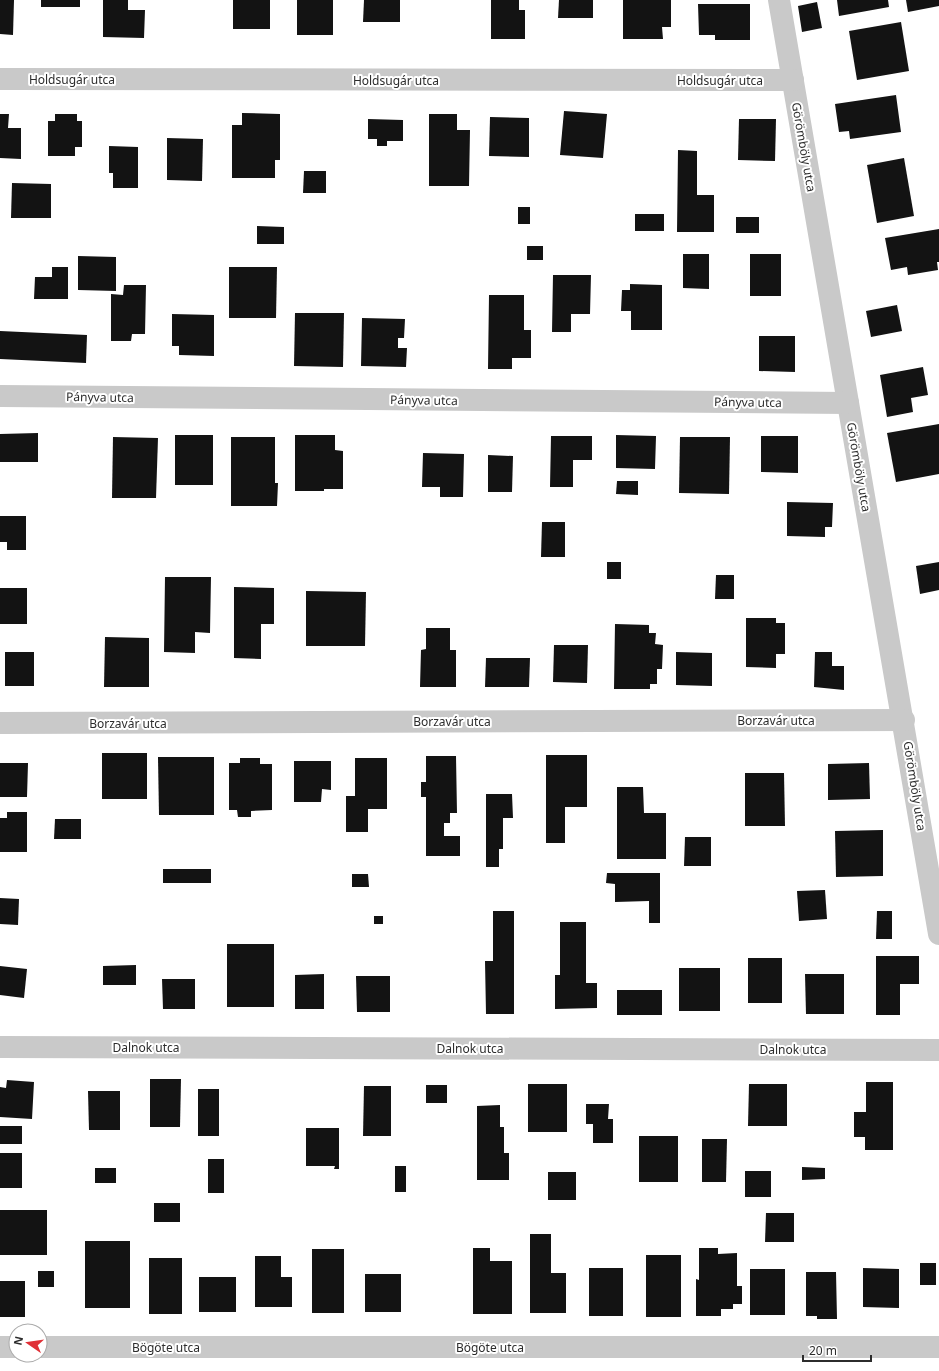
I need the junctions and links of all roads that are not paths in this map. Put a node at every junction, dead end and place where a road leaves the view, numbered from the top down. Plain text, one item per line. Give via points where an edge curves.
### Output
1 (779, 0) edge
2 (0, 79) edge
3 (793, 80) junction
4 (0, 396) edge
5 (848, 403) junction
6 (904, 720) junction
7 (0, 723) edge
8 (939, 934) edge
9 (0, 1047) edge
10 (939, 1050) edge
11 (48, 1347) edge
12 (939, 1347) edge

1 - 3 street, Görömböly utca
2 - 3 street, Holdsugár utca
3 - 5 street, Görömböly utca
4 - 5 street, Pányva utca
5 - 6 street, Görömböly utca
6 - 7 street, Borzavár utca
6 - 8 street, Görömböly utca
9 - 10 street, Dalnok utca
11 - 12 street, Bögöte utca

